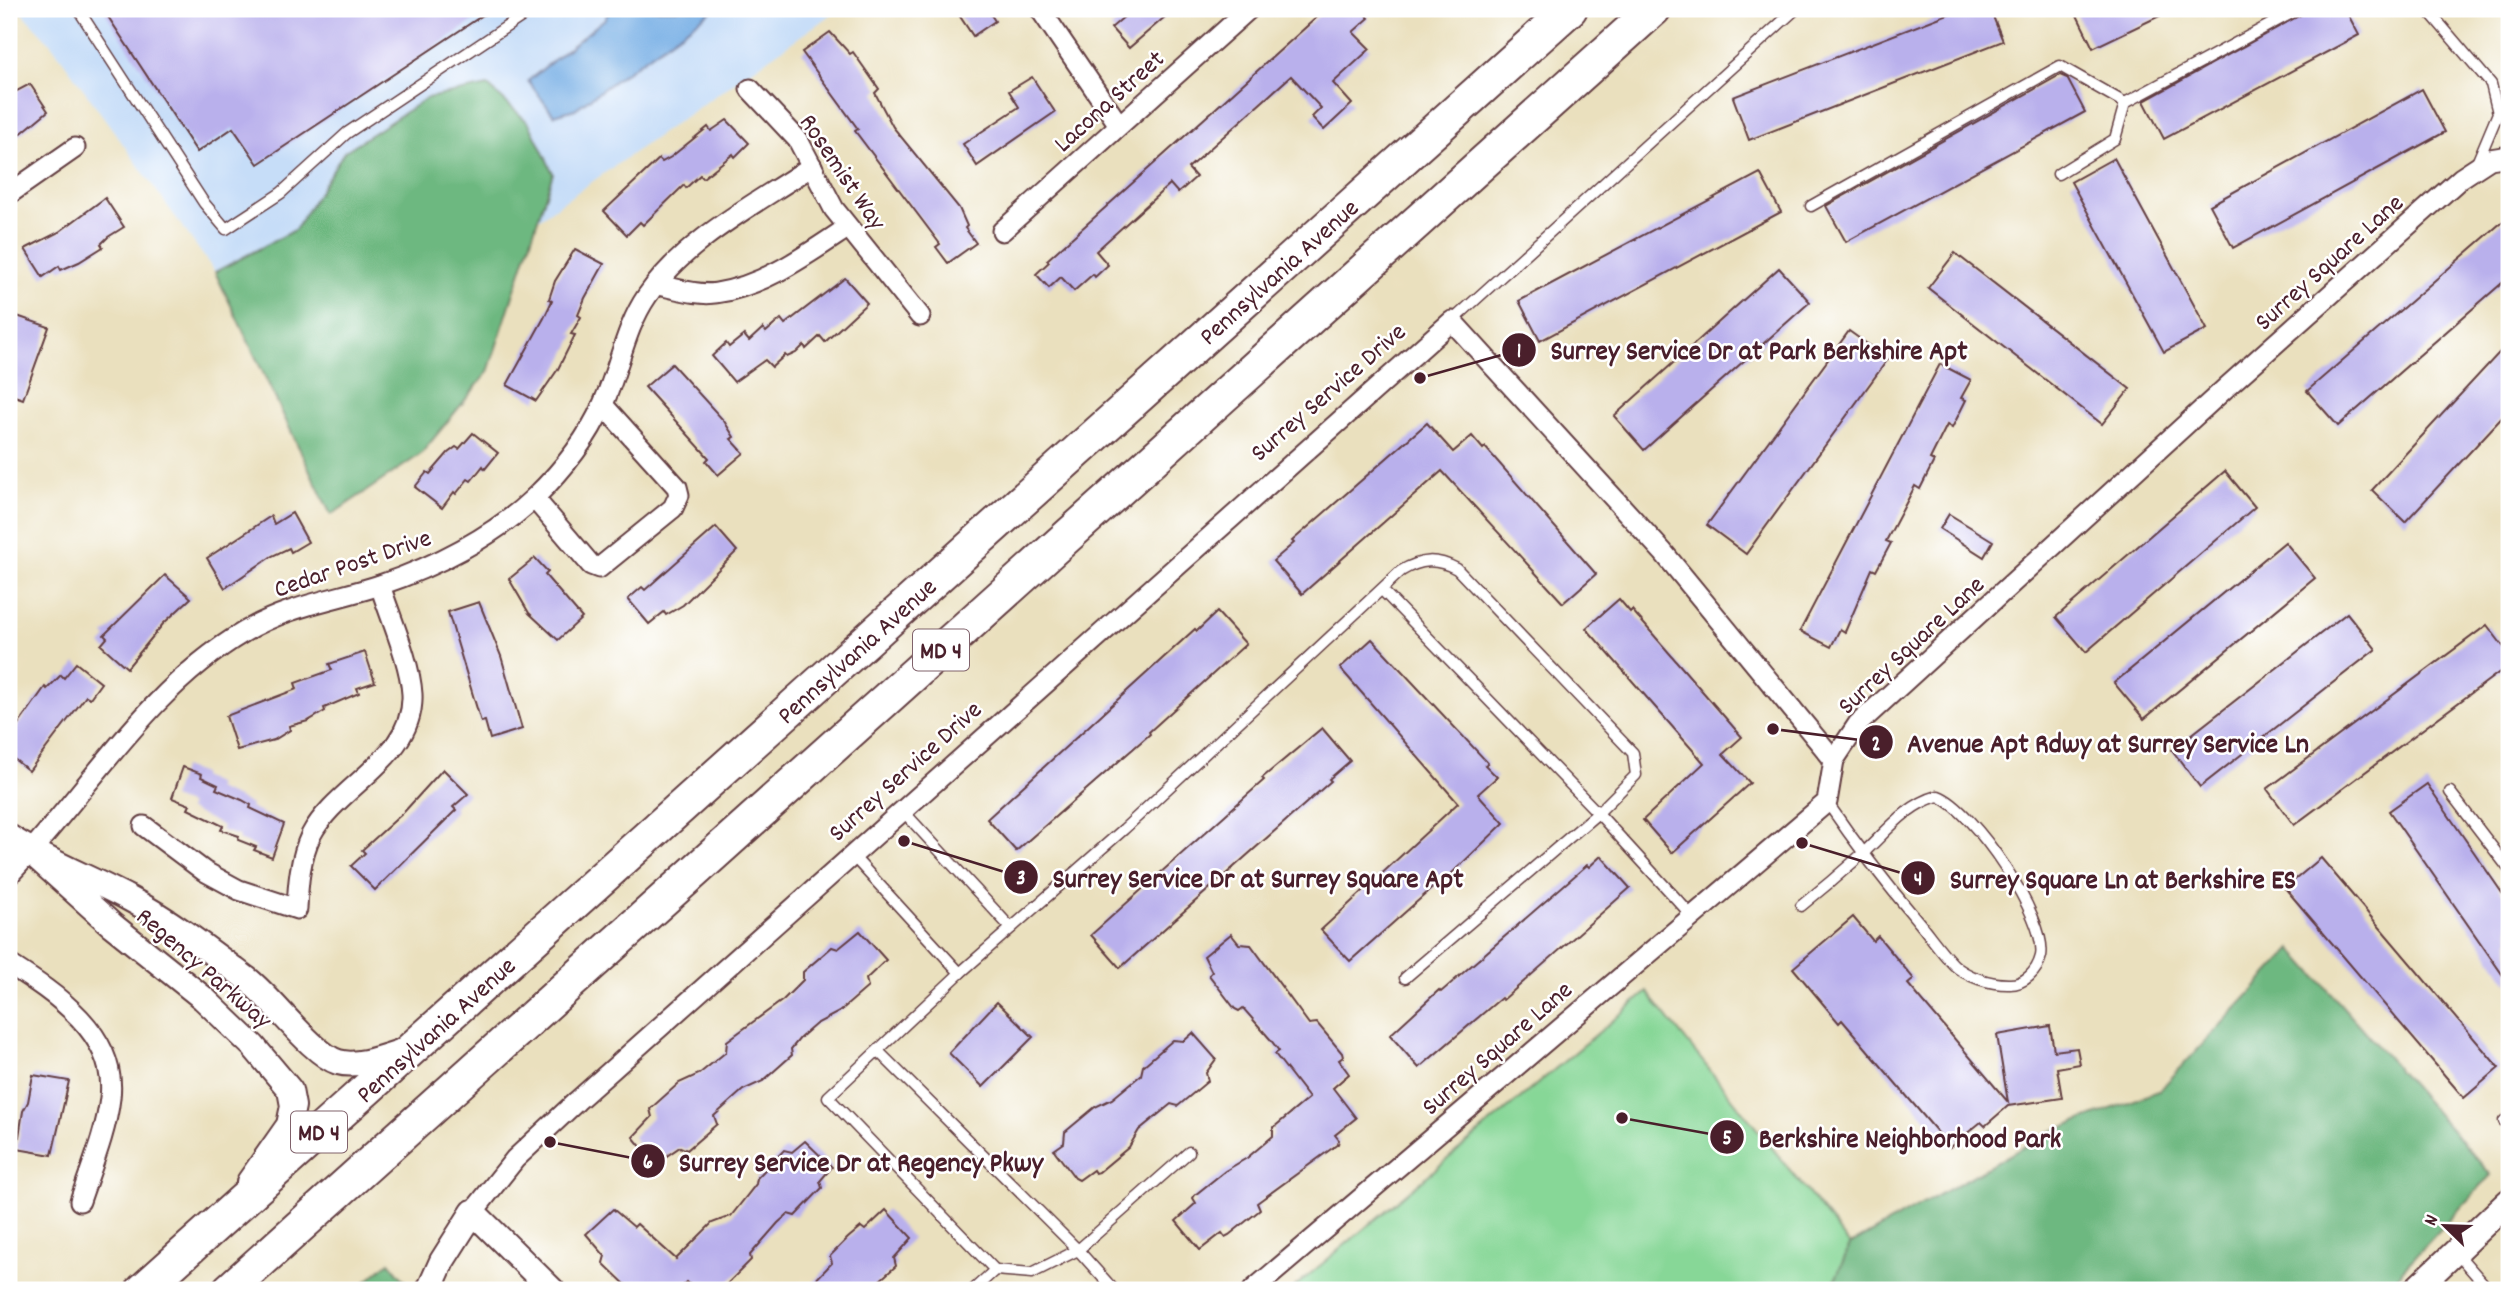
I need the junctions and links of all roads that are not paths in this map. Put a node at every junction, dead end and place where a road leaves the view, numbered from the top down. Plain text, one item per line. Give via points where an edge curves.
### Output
1 (78, 9) edge
2 (533, 9) edge
3 (1041, 9) edge
4 (1249, 9) edge
5 (1570, 9) edge
6 (1654, 9) edge
7 (1796, 9) edge
8 (2299, 9) edge
9 (2427, 9) edge
10 (750, 89) dead end
11 (2125, 103) junction
12 (1119, 125) junction
13 (75, 148) dead end
14 (2509, 156) edge
15 (812, 166) junction
16 (2059, 174) dead end
17 (2467, 174) junction
18 (9, 194) edge
19 (1811, 206) dead end
20 (847, 228) junction
21 (1002, 231) dead end
22 (657, 285) junction
23 (920, 316) dead end
24 (1452, 321) junction
25 (603, 405) junction
26 (534, 499) junction
27 (380, 585) junction
28 (1382, 590) junction
29 (1834, 760) junction
30 (2451, 792) dead end
31 (1827, 802) junction
32 (903, 811) junction
33 (1598, 813) junction
34 (144, 826) dead end
35 (9, 837) edge
36 (32, 852) junction
37 (1862, 855) junction
38 (853, 856) junction
39 (2509, 869) edge
40 (9, 875) edge
41 (1801, 906) dead end
42 (1692, 916) junction
43 (1011, 928) junction
44 (9, 964) edge
45 (960, 973) junction
46 (1405, 978) dead end
47 (412, 1049) junction
48 (879, 1052) junction
49 (1189, 1152) dead end
50 (80, 1201) dead end
51 (2509, 1201) edge
52 (473, 1212) junction
53 (226, 1215) junction
54 (1078, 1250) junction
55 (2455, 1250) junction
56 (995, 1270) junction
57 (143, 1290) edge
58 (229, 1290) edge
59 (429, 1290) edge
60 (552, 1290) edge
61 (973, 1290) edge
62 (1114, 1290) edge
63 (1253, 1290) edge
64 (2415, 1290) edge
65 (2489, 1290) edge

1 - 2 lane via 204,203 226,229 281,193 347,133
3 - 12 street
4 - 12 street, Lacona Street
5 - 47 highway, Pennsylvania Avenue / MD 4
6 - 58 highway, MD 4
7 - 24 lane
8 - 11 lane
9 - 17 lane via 2491,84 2498,113
10 - 15 street, Rosemist Way via 790,130
11 - 16 lane via 2115,139
11 - 19 lane via 2060,66
12 - 21 street, Lacona Street
13 - 18 street
14 - 17 street, Surrey Square Lane via 2490,159
15 - 20 street, Rosemist Way
15 - 22 street, Cedar Post Drive via 699,242
17 - 29 street, Surrey Square Lane via 1858,724
20 - 22 street via 793,264 732,290 707,294
20 - 23 street, Rosemist Way
22 - 25 street, Cedar Post Drive via 639,308
24 - 29 street via 1663,552
24 - 32 street, Surrey Service Drive
25 - 26 street, Cedar Post Drive via 572,455
25 - 26 street via 677,487 673,508 599,569
26 - 27 street, Cedar Post Drive via 453,553
27 - 34 street via 410,681 411,707 396,743 312,834 299,875 297,909 239,890 204,871
27 - 36 street, Cedar Post Drive via 297,607 223,646 159,703
28 - 33 lane
28 - 33 lane via 1418,561 1443,561 1457,569 1633,753 1636,775
28 - 43 lane
29 - 31 street, Surrey Square Lane
30 - 39 lane
31 - 37 lane
31 - 42 street, Surrey Square Lane
32 - 38 street, Surrey Service Drive
32 - 43 lane
33 - 42 lane
33 - 46 lane
35 - 36 street, Regency Parkway
36 - 40 street, Cedar Post Drive
36 - 47 street, Regency Parkway via 130,898 196,942 251,982 333,1059 360,1063
36 - 53 street, Regency Parkway via 112,925 203,998 290,1090 289,1125
37 - 37 lane via 1955,966 1996,984 2016,985 2036,968 2041,941 2031,912 2000,861 1949,800 1938,796 1925,800 1899,817
37 - 41 lane
38 - 45 lane
38 - 52 street, Surrey Service Drive via 533,1143
42 - 63 street, Surrey Square Lane
43 - 45 lane
44 - 50 street via 69,1006 94,1037 106,1065 110,1096
45 - 48 lane
47 - 53 highway, Pennsylvania Avenue / MD 4
48 - 54 lane
48 - 56 lane via 828,1097
49 - 54 lane
51 - 55 street
52 - 59 street, Surrey Service Drive
52 - 60 street
53 - 57 highway, Pennsylvania Avenue / MD 4
54 - 56 lane via 1032,1273
54 - 62 lane
55 - 64 street
55 - 65 lane
56 - 61 lane

